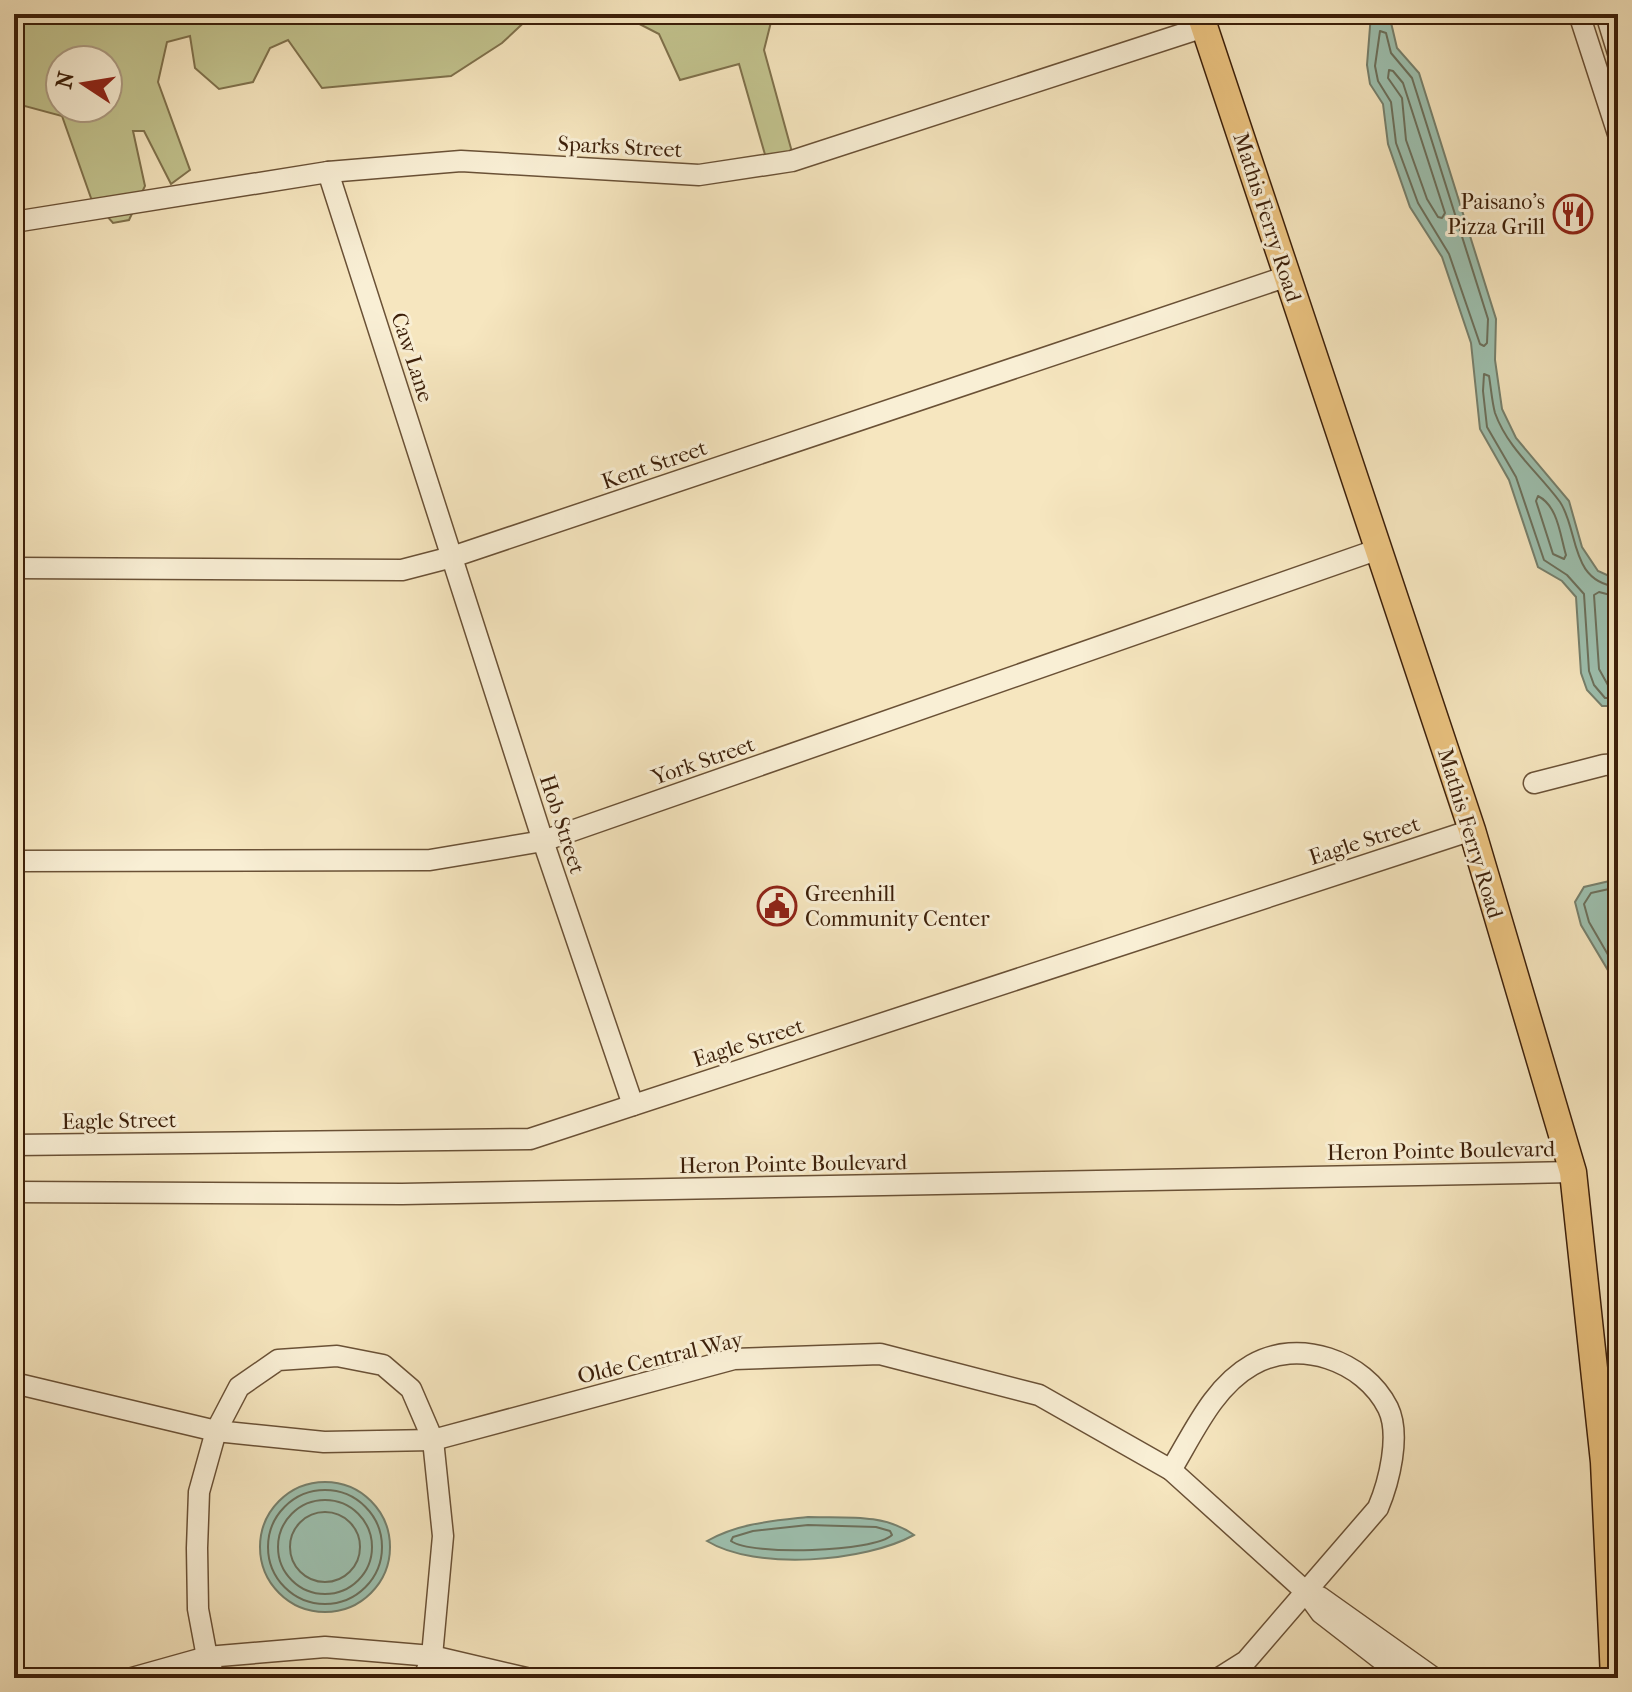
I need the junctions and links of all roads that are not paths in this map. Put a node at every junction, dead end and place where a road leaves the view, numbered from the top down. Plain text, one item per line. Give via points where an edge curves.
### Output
1 (1579, 14) edge
2 (1606, 14) edge
3 (1202, 20) edge
4 (1618, 53) edge
5 (1618, 134) edge
6 (328, 172) junction
7 (14, 222) edge
8 (1288, 276) junction
9 (1379, 549) junction
10 (452, 557) junction
11 (14, 568) edge
12 (1618, 764) edge
13 (1534, 783) dead end
14 (1472, 830) junction
15 (543, 841) junction
16 (14, 861) edge
17 (633, 1105) junction
18 (14, 1145) edge
19 (1573, 1172) junction
20 (14, 1192) edge
21 (14, 1383) edge
22 (216, 1431) junction
23 (433, 1440) junction
24 (1171, 1470) junction
25 (1305, 1591) junction
26 (432, 1656) junction
27 (207, 1657) junction
28 (132, 1678) edge
29 (215, 1678) edge
30 (424, 1678) edge
31 (526, 1678) edge
32 (1219, 1678) edge
33 (1405, 1678) edge
34 (1434, 1678) edge
35 (1614, 1678) edge

1 - 5 street
2 - 4 street
3 - 6 street, Sparks Street via 792,161 699,175 461,161
3 - 8 main road, Mathis Ferry Road
6 - 7 street, Sparks Street
6 - 10 street, Caw Lane
8 - 9 main road, Mathis Ferry Road
8 - 10 street, Kent Street
9 - 14 main road, Mathis Ferry Road
9 - 15 street, York Street
10 - 11 street, Kent Street via 402,570
10 - 15 street, Hob Street
12 - 13 street
14 - 17 street, Eagle Street
14 - 19 main road, Mathis Ferry Road
15 - 16 street, York Street via 430,860
15 - 17 street, Hob Street
17 - 18 street, Eagle Street via 530,1139
19 - 20 street, Heron Pointe Boulevard via 402,1194
19 - 35 main road, Mathis Ferry Road via 1604,1462
21 - 22 street, Olde Central Way
22 - 23 street, Olde Central Way via 324,1442
22 - 23 street via 239,1387 278,1360 337,1356 383,1365 411,1389
22 - 27 street via 199,1492 198,1609
23 - 24 street, Olde Central Way via 734,1359 880,1354 1039,1395
23 - 26 street via 443,1536
24 - 25 street, Olde Central Way
24 - 25 street via 1213,1401 1252,1365 1271,1356 1312,1353 1361,1376 1389,1409 1393,1447 1388,1486 1378,1508
25 - 32 street via 1246,1661
25 - 33 street, Olde Central Way via 1321,1613
25 - 34 street, Olde Central Way via 1328,1601
26 - 27 street via 325,1647
26 - 30 street
26 - 31 street
27 - 28 street
27 - 29 street

